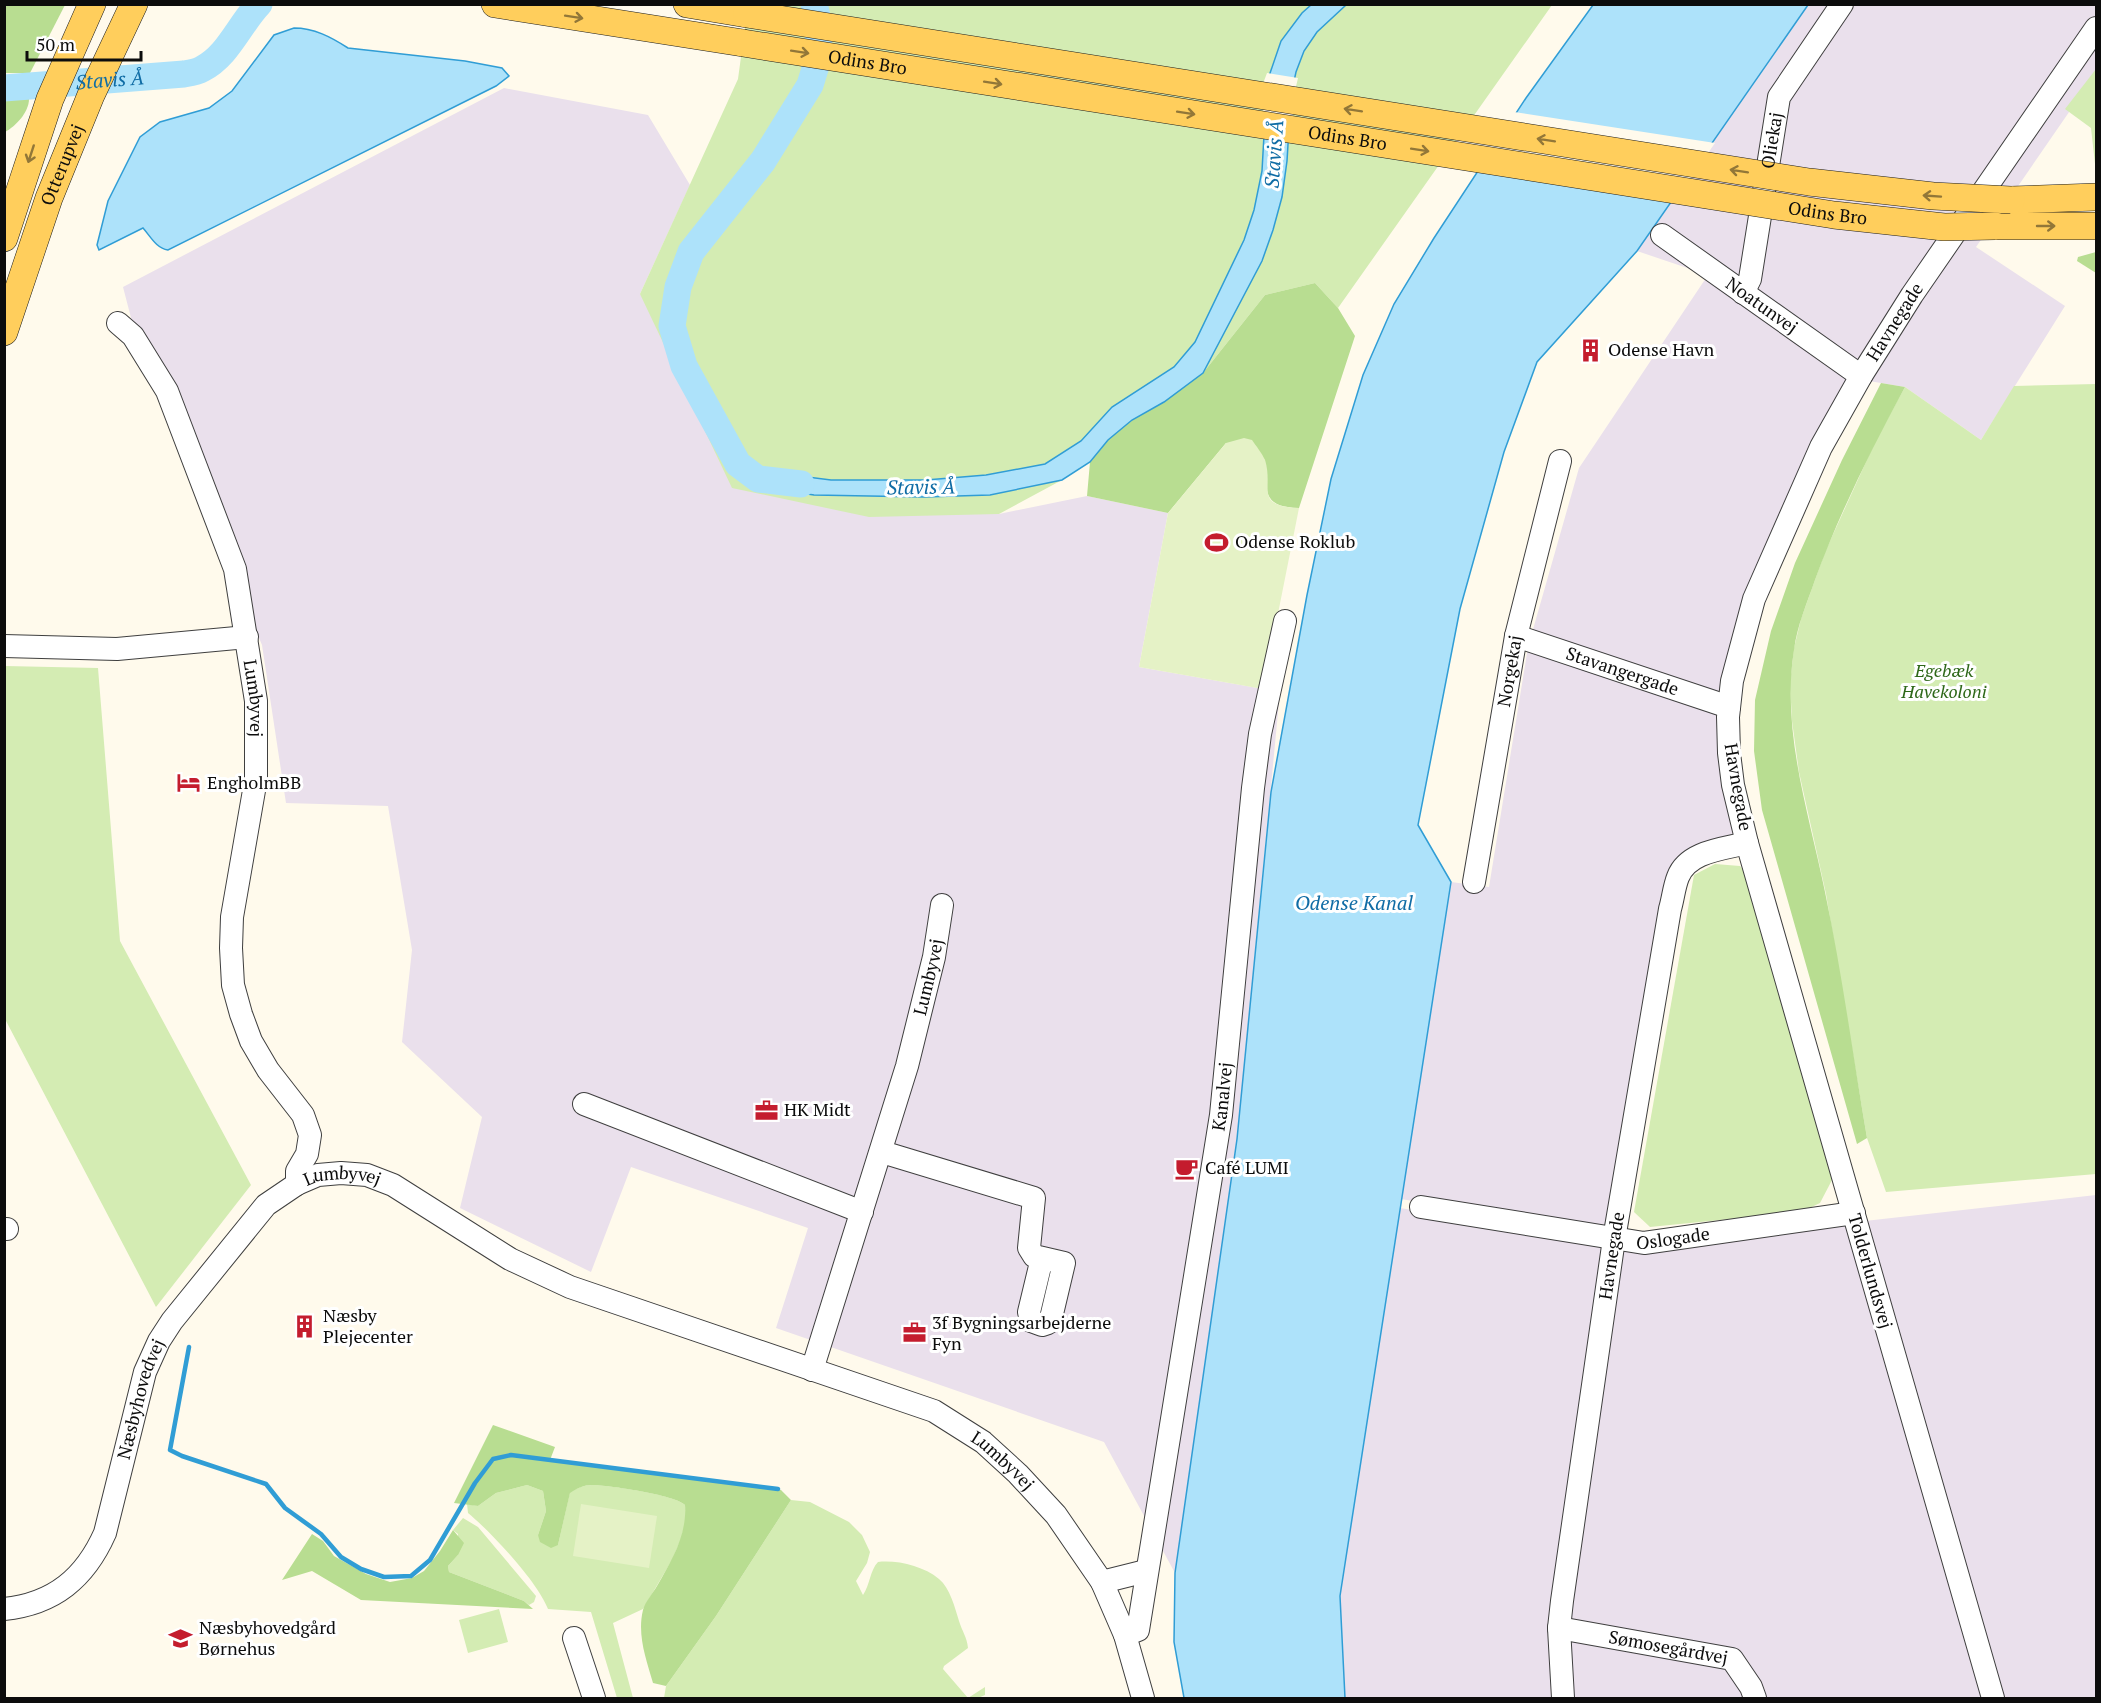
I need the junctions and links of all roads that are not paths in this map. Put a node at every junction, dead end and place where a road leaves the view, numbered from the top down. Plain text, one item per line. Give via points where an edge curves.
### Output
1 (92, 4) edge
2 (116, 4) edge
3 (134, 4) edge
4 (495, 4) edge
5 (687, 4) edge
6 (1842, 4) edge
7 (2097, 28) edge
8 (85, 65) junction
9 (71, 97) junction
10 (2097, 197) edge
11 (2097, 226) edge
12 (1662, 235) dead end
13 (4, 238) edge
14 (1743, 292) junction
15 (118, 323) dead end
16 (4, 333) edge
17 (1860, 376) junction
18 (1560, 461) dead end
19 (1285, 621) dead end
20 (1516, 636) junction
21 (247, 637) junction
22 (4, 646) edge
23 (1729, 707) junction
24 (1747, 843) junction
25 (1474, 882) dead end
26 (942, 905) dead end
27 (584, 1104) dead end
28 (882, 1152) junction
29 (297, 1184) junction
30 (1421, 1207) dead end
31 (862, 1212) junction
32 (1854, 1213) junction
33 (1614, 1239) junction
34 (1042, 1258) dead end
35 (812, 1370) junction
36 (1146, 1571) junction
37 (1102, 1582) junction
38 (4, 1609) edge
39 (1559, 1628) junction
40 (1125, 1635) junction
41 (574, 1638) dead end
42 (594, 1698) edge
43 (1143, 1698) edge
44 (1563, 1698) edge
45 (1755, 1698) edge
46 (1993, 1698) edge

1 - 8 main road, Otterupvej
2 - 8 main road
3 - 8 main road, Otterupvej
4 -> 11 main road, Odins Bro, bridge via 1834,215 1944,227
10 -> 5 main road, Odins Bro, bridge via 2011,200 1933,196 1809,182
6 - 14 street, Oliekaj via 1779,97 1750,279
7 - 17 street, Havnegade
8 - 9 main road, Otterupvej
8 - 9 main road, Otterupvej
9 -> 13 main road, Otterupvej
9 - 16 main road, Otterupvej via 50,198
12 - 14 street, Noatunvej
14 - 17 street, Noatunvej
15 - 21 street, Lumbyvej via 133,336 167,391 235,569
17 - 23 street, Havnegade via 1821,447 1754,599
18 - 20 street, Norgekaj
19 - 36 street, Kanalvej via 1260,734 1221,1115
20 - 23 street, Stavangergade
20 - 25 street, Norgekaj
21 - 22 street, Lumbyvej via 117,648
21 - 29 street, Lumbyvej via 256,701 256,779 232,917 233,985 251,1041 303,1115 310,1135 308,1154 297,1171
23 - 24 street, Havnegade via 1733,784
24 - 32 street, Tolderlundsvej
24 - 33 street, Havnegade via 1689,861 1679,876 1670,909
26 - 28 street, Lumbyvej via 934,957
27 - 31 street
28 - 31 street, Lumbyvej
28 - 34 street via 1034,1198 1029,1248 1034,1256
29 - 35 street, Lumbyvej via 318,1175 368,1175 393,1185 510,1259 570,1287
29 - 38 street, Næsbyhovedvej via 266,1205 159,1341 145,1372 105,1533 96,1553 68,1585 50,1598
30 - 33 street, Oslogade
31 - 35 street, Lumbyvej
32 - 33 street, Oslogade via 1644,1243
32 - 46 street, Tolderlundsvej
33 - 39 street, Havnegade
35 - 37 street, Lumbyvej via 934,1411 983,1442 1056,1515
36 - 37 street
36 - 40 street, Kanalvej via 1138,1630
37 - 40 street, Lumbyvej
39 - 44 street, Havnegade
39 - 45 street, Sømosegårdvej via 1732,1659
40 - 43 street
41 - 42 street

